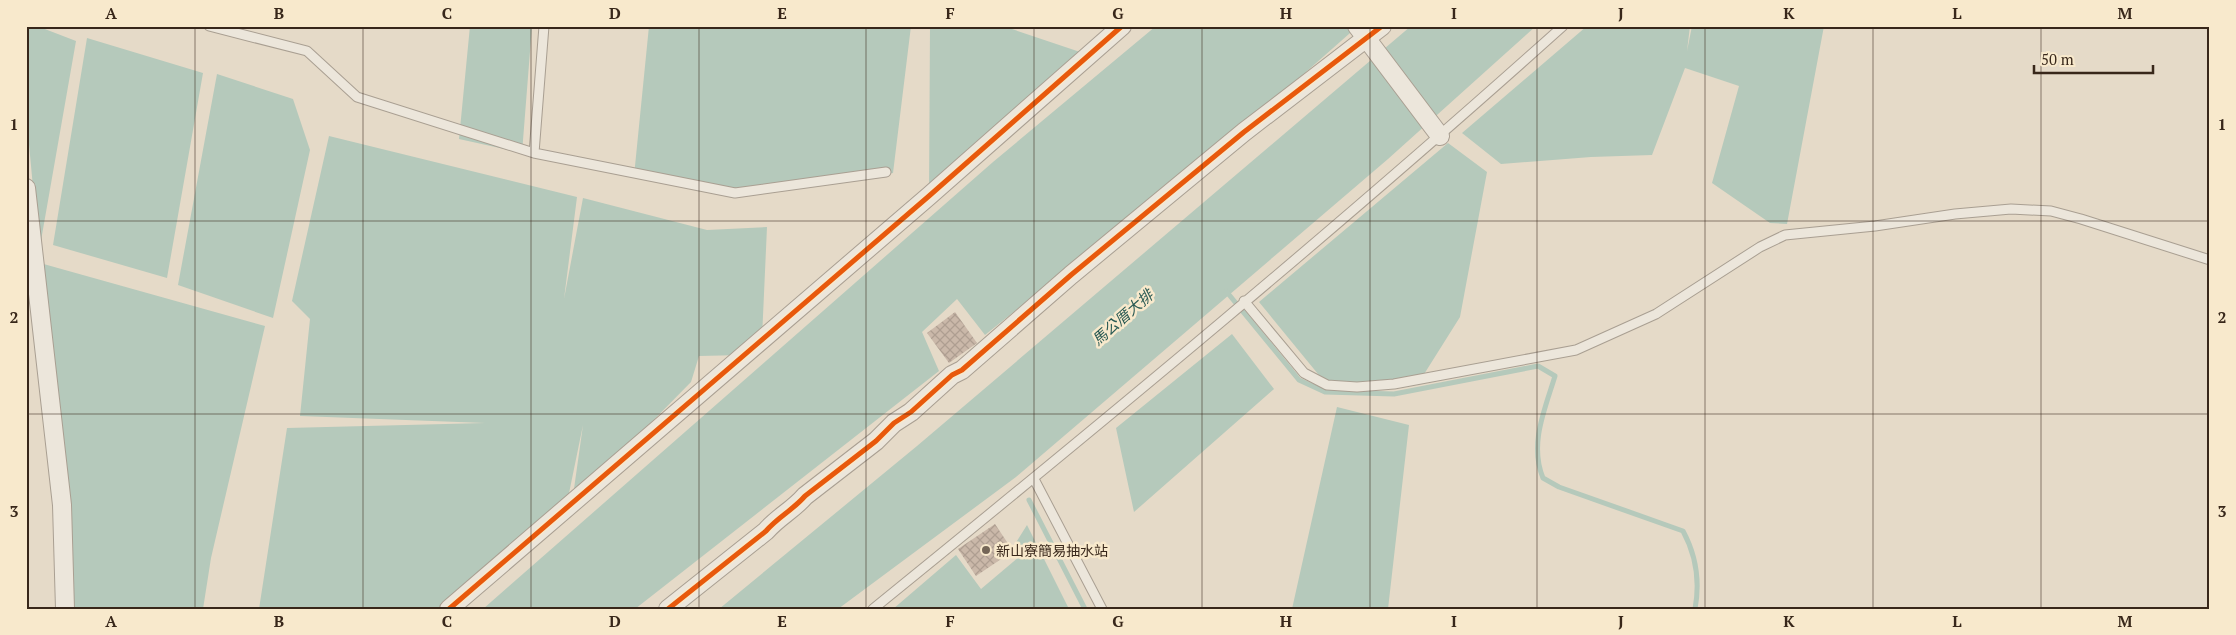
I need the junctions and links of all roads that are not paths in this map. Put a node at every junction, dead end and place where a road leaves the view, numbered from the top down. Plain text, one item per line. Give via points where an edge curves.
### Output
1 (209, 26) edge
2 (544, 26) edge
3 (1122, 26) edge
4 (1382, 26) edge
5 (1563, 26) edge
6 (1362, 32) edge
7 (1440, 136) junction
8 (534, 153) junction
9 (886, 172) dead end
10 (26, 188) edge
11 (2210, 260) edge
12 (1244, 302) junction
13 (1034, 479) junction
14 (66, 609) edge
15 (449, 609) edge
16 (668, 609) edge
17 (873, 609) edge
18 (1102, 609) edge

1 - 8 lane via 307,51 357,97
2 - 8 lane
3 - 15 street
4 - 6 street
5 - 7 lane
6 - 7 street
6 - 16 street via 962,370
7 - 12 lane
8 - 9 lane via 735,193
10 - 14 street via 62,505
11 - 12 lane via 2051,211 2011,209 1955,214 1785,235 1760,247 1656,314 1576,350 1394,384 1357,387 1327,385 1304,373
12 - 13 lane
13 - 17 lane
13 - 18 lane

